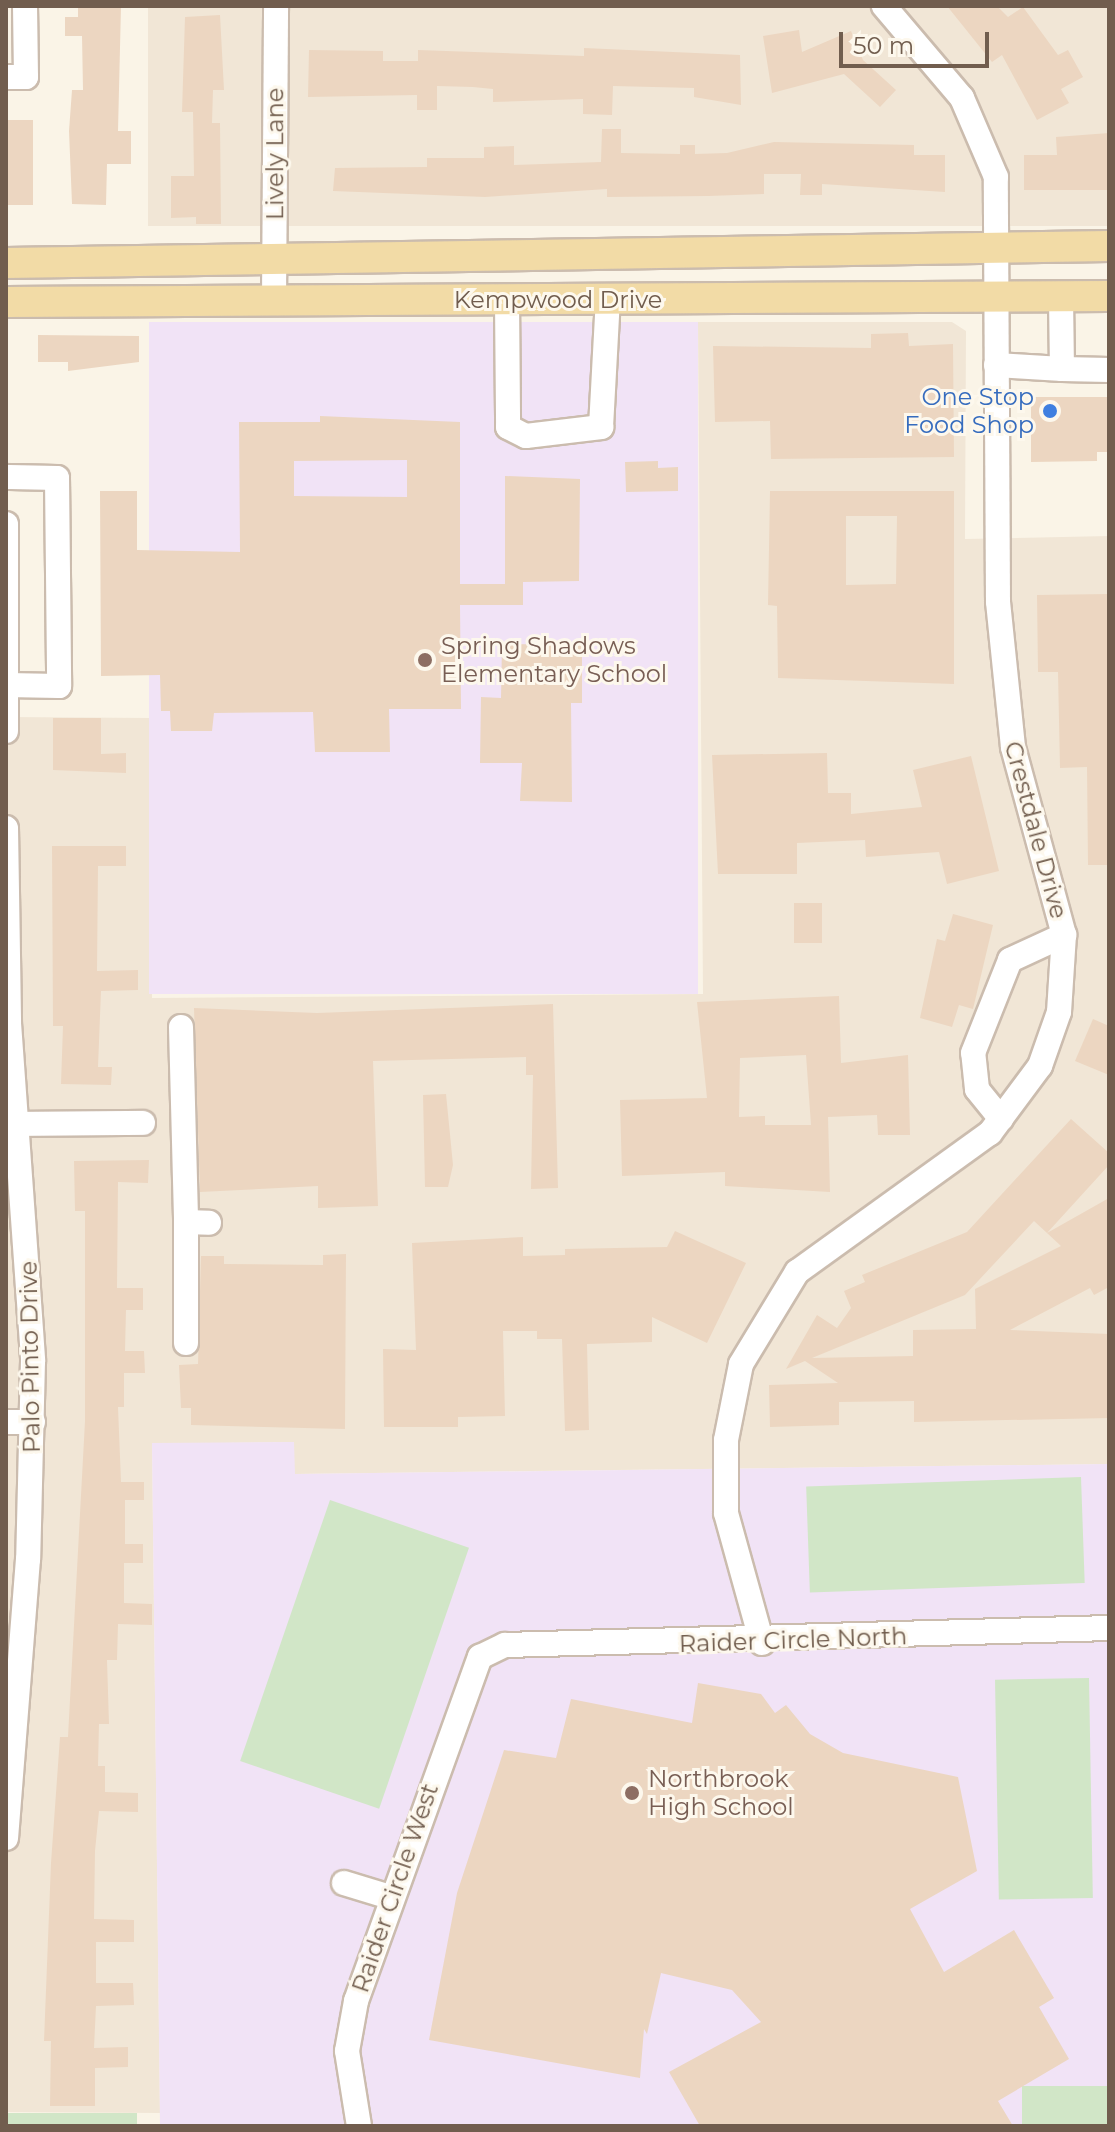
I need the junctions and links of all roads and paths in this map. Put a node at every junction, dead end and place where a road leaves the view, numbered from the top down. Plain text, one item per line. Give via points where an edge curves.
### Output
1 (25, 6) edge
2 (276, 6) edge
3 (884, 6) edge
4 (16, 77) edge
5 (1109, 246) edge
6 (996, 247) junction
7 (751, 251) junction
8 (514, 255) junction
9 (274, 260) junction
10 (6, 270) edge
11 (995, 296) junction
12 (1109, 296) edge
13 (752, 298) junction
14 (1061, 298) junction
15 (608, 299) junction
16 (512, 300) junction
17 (6, 302) edge
18 (274, 302) junction
19 (996, 365) junction
20 (1062, 369) junction
21 (1109, 370) edge
22 (6, 477) edge
23 (6, 524) edge
24 (7, 685) edge
25 (6, 731) edge
26 (6, 828) edge
27 (1064, 935) junction
28 (181, 1027) dead end
29 (1001, 1119) junction
30 (143, 1123) dead end
31 (21, 1124) junction
32 (186, 1343) dead end
33 (6, 1422) edge
34 (33, 1422) junction
35 (1109, 1628) edge
36 (762, 1643) junction
37 (480, 1657) joint
38 (6, 1838) edge
39 (344, 1883) dead end
40 (390, 1897) junction
41 (359, 2126) edge

1 - 4 street
2 - 9 street, Lively Lane
3 - 6 street, Crestdale Drive via 962,98 996,177
5 - 6 main road, Kempwood Drive
6 - 7 main road, Kempwood Drive
6 - 11 street, Crestdale Drive
7 - 8 main road, Kempwood Drive
7 - 13 main road
8 - 9 main road, Kempwood Drive
8 - 16 main road
9 - 10 main road, Kempwood Drive
9 - 18 street, Lively Lane
11 - 13 main road, Kempwood Drive
11 - 14 main road, Kempwood Drive
11 - 19 street, Crestdale Drive
12 - 14 main road, Kempwood Drive
13 - 15 main road, Kempwood Drive
14 - 20 street
15 - 16 main road, Kempwood Drive
15 - 16 street via 601,427 526,436 508,427
16 - 18 main road, Kempwood Drive
17 - 18 main road, Kempwood Drive
19 - 20 street
19 - 27 street, Crestdale Drive via 998,602 1008,716
20 - 21 street
22 - 24 street via 57,478 59,686
23 - 24 street
24 - 25 street
26 - 31 street, Palo Pinto Drive via 9,1023
27 - 29 street, Crestdale Drive via 1059,1012 1040,1066
27 - 29 street via 1010,960 973,1053 977,1089
28 - 32 street via 197,1223
29 - 36 street, Crestdale Drive via 948,1169 845,1231 797,1272 741,1364 726,1440 726,1513
30 - 31 street
31 - 34 street, Palo Pinto Drive
33 - 34 street
34 - 38 street, Palo Pinto Drive
35 - 36 street, Raider Circle North
36 - 37 street, Raider Circle North via 505,1645
37 - 40 street, Raider Circle West
39 - 40 street
40 - 41 street, Raider Circle West via 347,2051

